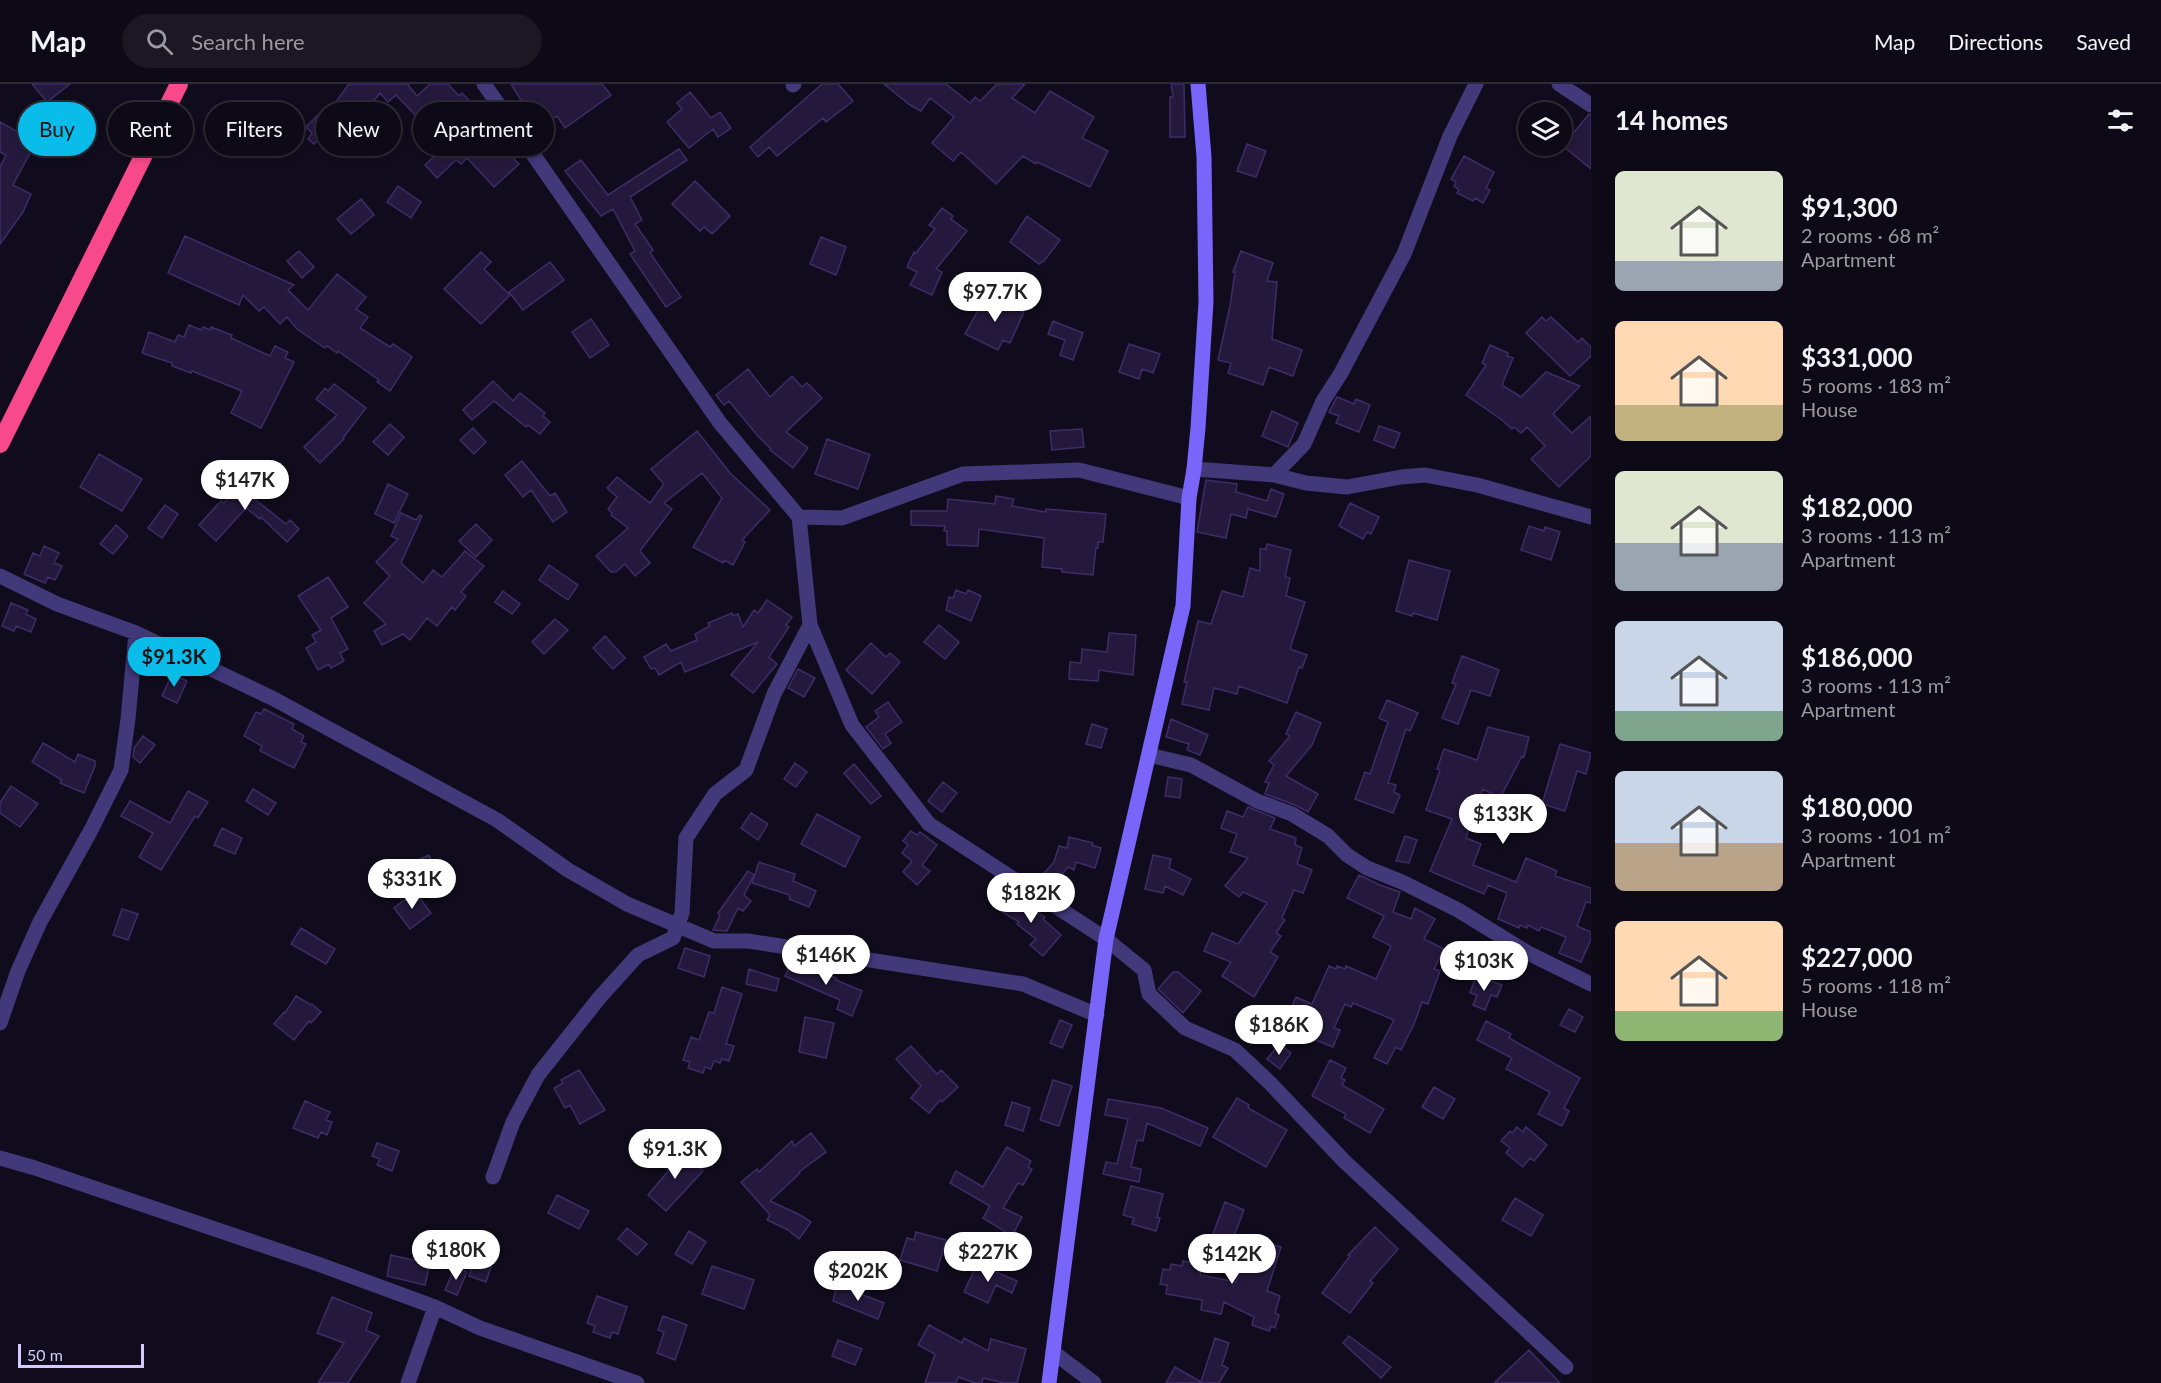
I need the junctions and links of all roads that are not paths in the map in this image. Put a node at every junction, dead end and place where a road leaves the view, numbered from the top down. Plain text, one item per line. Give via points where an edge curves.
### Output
1 (179, 84) edge
2 (484, 84) edge
3 (1198, 84) edge
4 (1476, 84) edge
5 (1559, 84) edge
6 (1591, 105) edge
7 (0, 444) edge
8 (1194, 469) junction
9 (1274, 475) junction
10 (1189, 498) junction
11 (799, 517) junction
12 (1591, 517) edge
13 (0, 576) edge
14 (810, 625) junction
15 (136, 633) junction
16 (1149, 755) junction
17 (677, 927) junction
18 (1106, 939) junction
19 (1591, 984) edge
20 (1097, 1015) junction
21 (0, 1023) edge
22 (0, 1158) edge
23 (493, 1177) dead end
24 (435, 1307) junction
25 (1053, 1352) junction
26 (1566, 1367) dead end
27 (628, 1382) edge
28 (408, 1383) edge
29 (1049, 1383) edge
30 (1094, 1383) edge

1 - 7 highway
2 - 11 street via 720,423
3 - 8 street via 1204,157 1206,302
4 - 9 street via 1450,136 1404,254 1323,401 1304,444
5 - 6 street
8 - 9 street
8 - 10 street
9 - 12 street via 1347,487 1425,475 1477,485
10 - 11 street via 1079,470 963,474 842,518
10 - 16 street via 1183,606
11 - 14 street
13 - 15 street via 57,604
14 - 17 street via 774,694 746,770 715,794 686,838 682,913
14 - 18 street via 852,724 929,825
15 - 17 street via 274,699 432,783 497,820 568,870
15 - 21 street via 120,770 40,922
16 - 18 street
16 - 19 street via 1191,765 1257,801 1292,814 1328,836 1367,868 1458,910 1528,953
17 - 20 street via 714,941 748,941 1023,984
17 - 23 street via 673,938 638,955 538,1075 513,1122
18 - 20 street
18 - 26 street via 1144,970 1149,994 1185,1028 1235,1050 1344,1161
20 - 25 street
22 - 24 street
24 - 27 street via 480,1328
24 - 28 street
25 - 29 street
25 - 30 street

